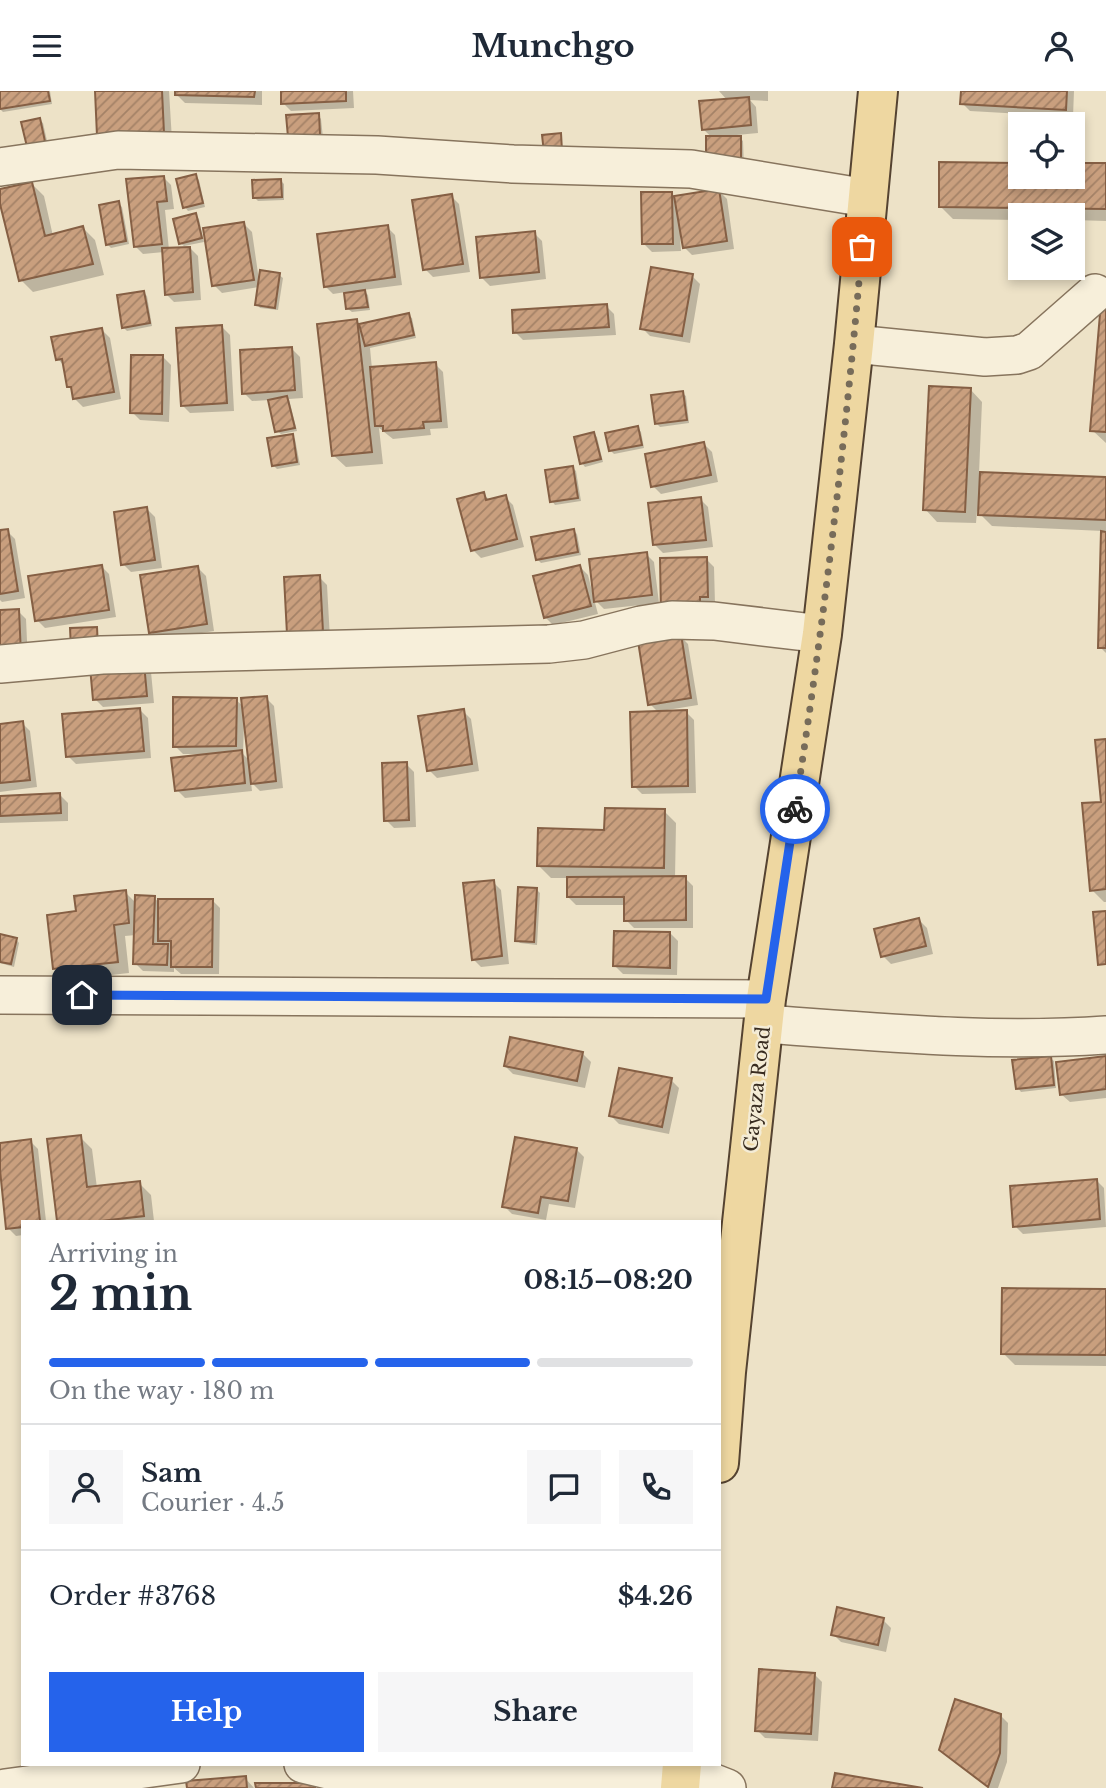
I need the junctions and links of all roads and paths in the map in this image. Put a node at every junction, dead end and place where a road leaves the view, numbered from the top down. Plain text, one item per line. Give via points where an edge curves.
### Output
1 (877, 91) edge
2 (0, 167) edge
3 (867, 198) junction
4 (1095, 293) dead end
5 (854, 344) junction
6 (822, 634) junction
7 (0, 664) edge
8 (0, 995) edge
9 (765, 1011) junction
10 (1106, 1035) edge
11 (721, 1437) edge
12 (166, 1766) edge
13 (311, 1766) edge
14 (681, 1774) edge
15 (5, 1788) edge
16 (727, 1788) edge

1 - 3 main road, Gayaza Road
2 - 3 street via 118,150 377,155 691,169
3 - 5 main road, Gayaza Road
4 - 5 street via 1029,351 1017,355 985,357
5 - 6 main road, Gayaza Road
6 - 7 street via 672,620 549,644 102,655
6 - 9 main road, Gayaza Road
8 - 9 street
9 - 10 street via 897,1034
9 - 11 main road, Gayaza Road
12 - 15 street
13 - 14 street via 384,1780 450,1774
14 - 16 street

